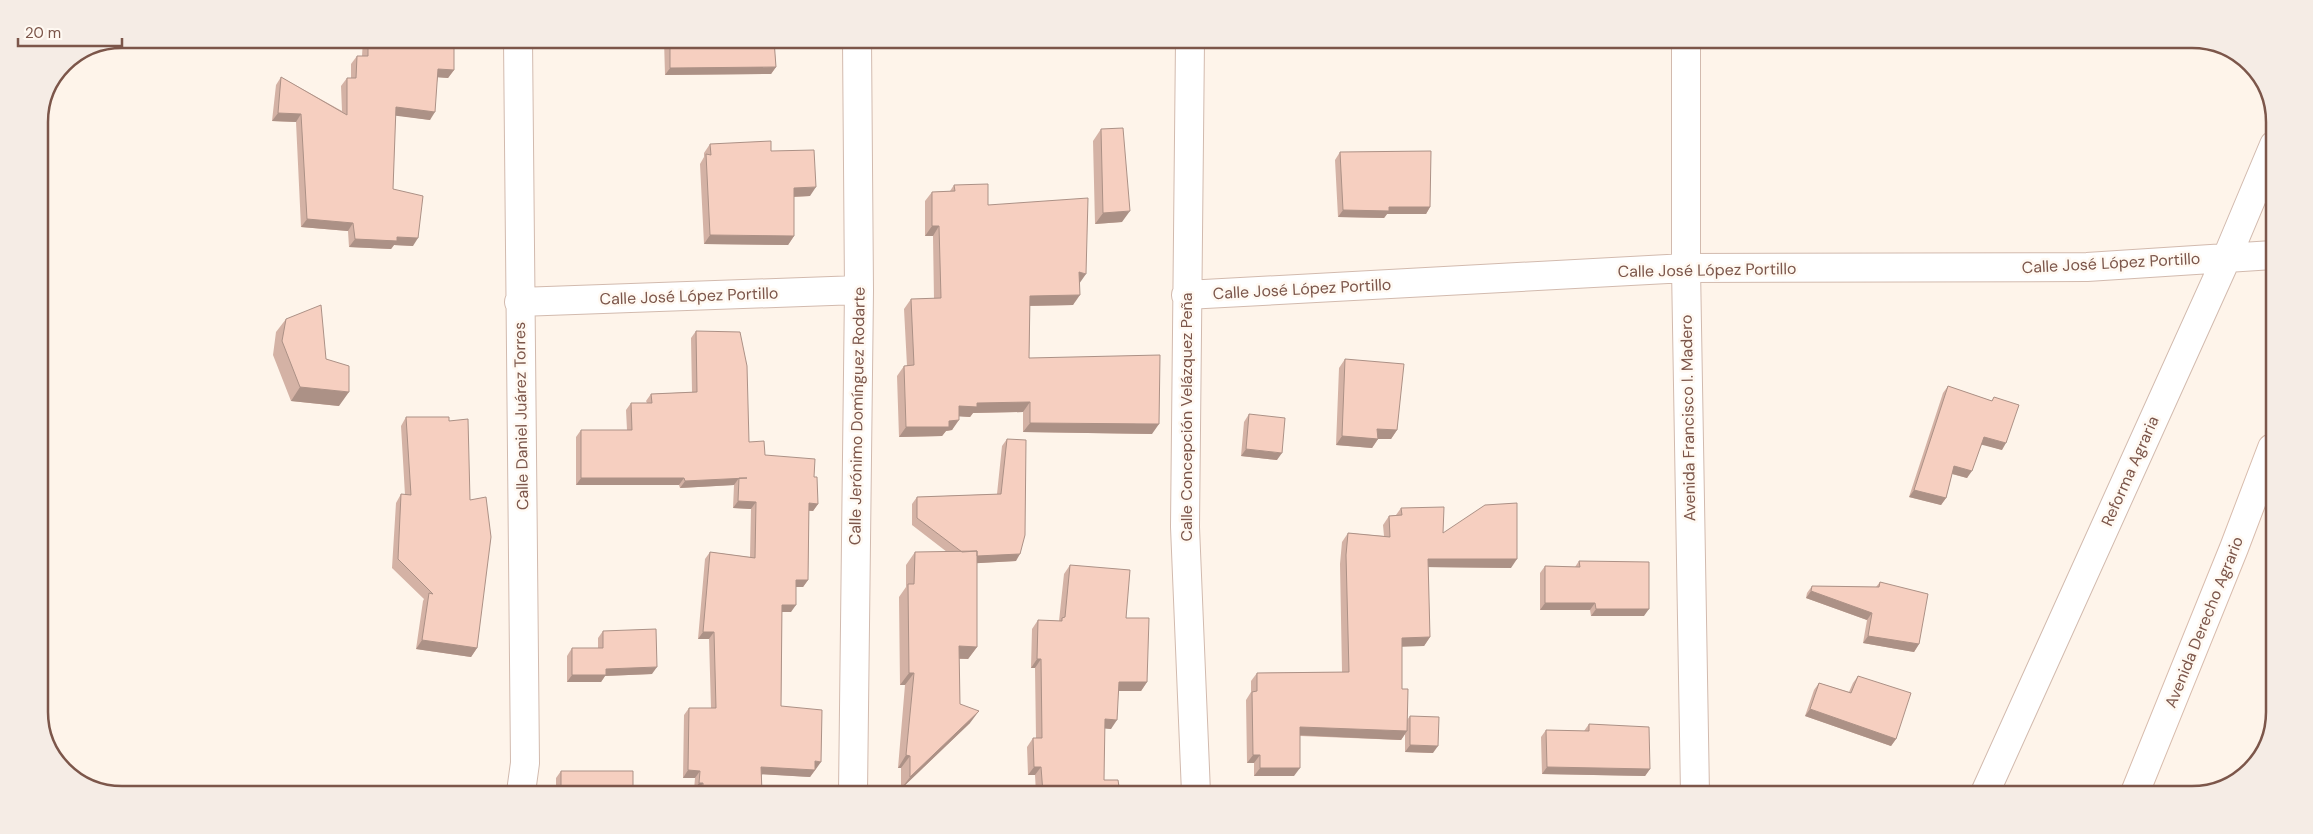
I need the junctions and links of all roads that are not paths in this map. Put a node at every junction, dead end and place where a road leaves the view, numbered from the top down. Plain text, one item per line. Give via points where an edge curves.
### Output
1 (518, 48) edge
2 (858, 48) edge
3 (1190, 48) edge
4 (1686, 48) edge
5 (2265, 166) edge
6 (2265, 255) edge
7 (2227, 256) junction
8 (1686, 268) junction
9 (859, 290) junction
10 (1186, 295) junction
11 (520, 302) junction
12 (2266, 465) edge
13 (521, 786) edge
14 (853, 786) edge
15 (1196, 786) edge
16 (1695, 786) edge
17 (1988, 786) edge
18 (2138, 786) edge

1 - 11 street, Calle Daniel Juárez Torres
2 - 9 street, Calle Jerónimo Domínguez Rodarte
3 - 10 street, Calle Concepción Velázquez Peña
4 - 8 street, Avenida Francisco I. Madero
5 - 7 street, Reforma Agraria
6 - 7 street, Calle José López Portillo
7 - 8 street, Calle José López Portillo via 2087,267
7 - 17 street, Reforma Agraria
8 - 10 street, Calle José López Portillo
8 - 16 street, Avenida Francisco I. Madero
9 - 11 street, Calle José López Portillo
9 - 14 street, Calle Jerónimo Domínguez Rodarte
10 - 15 street, Calle Concepción Velázquez Peña via 1185,526
11 - 13 street, Calle Daniel Juárez Torres via 525,763
12 - 18 street, Avenida Derecho Agrario

